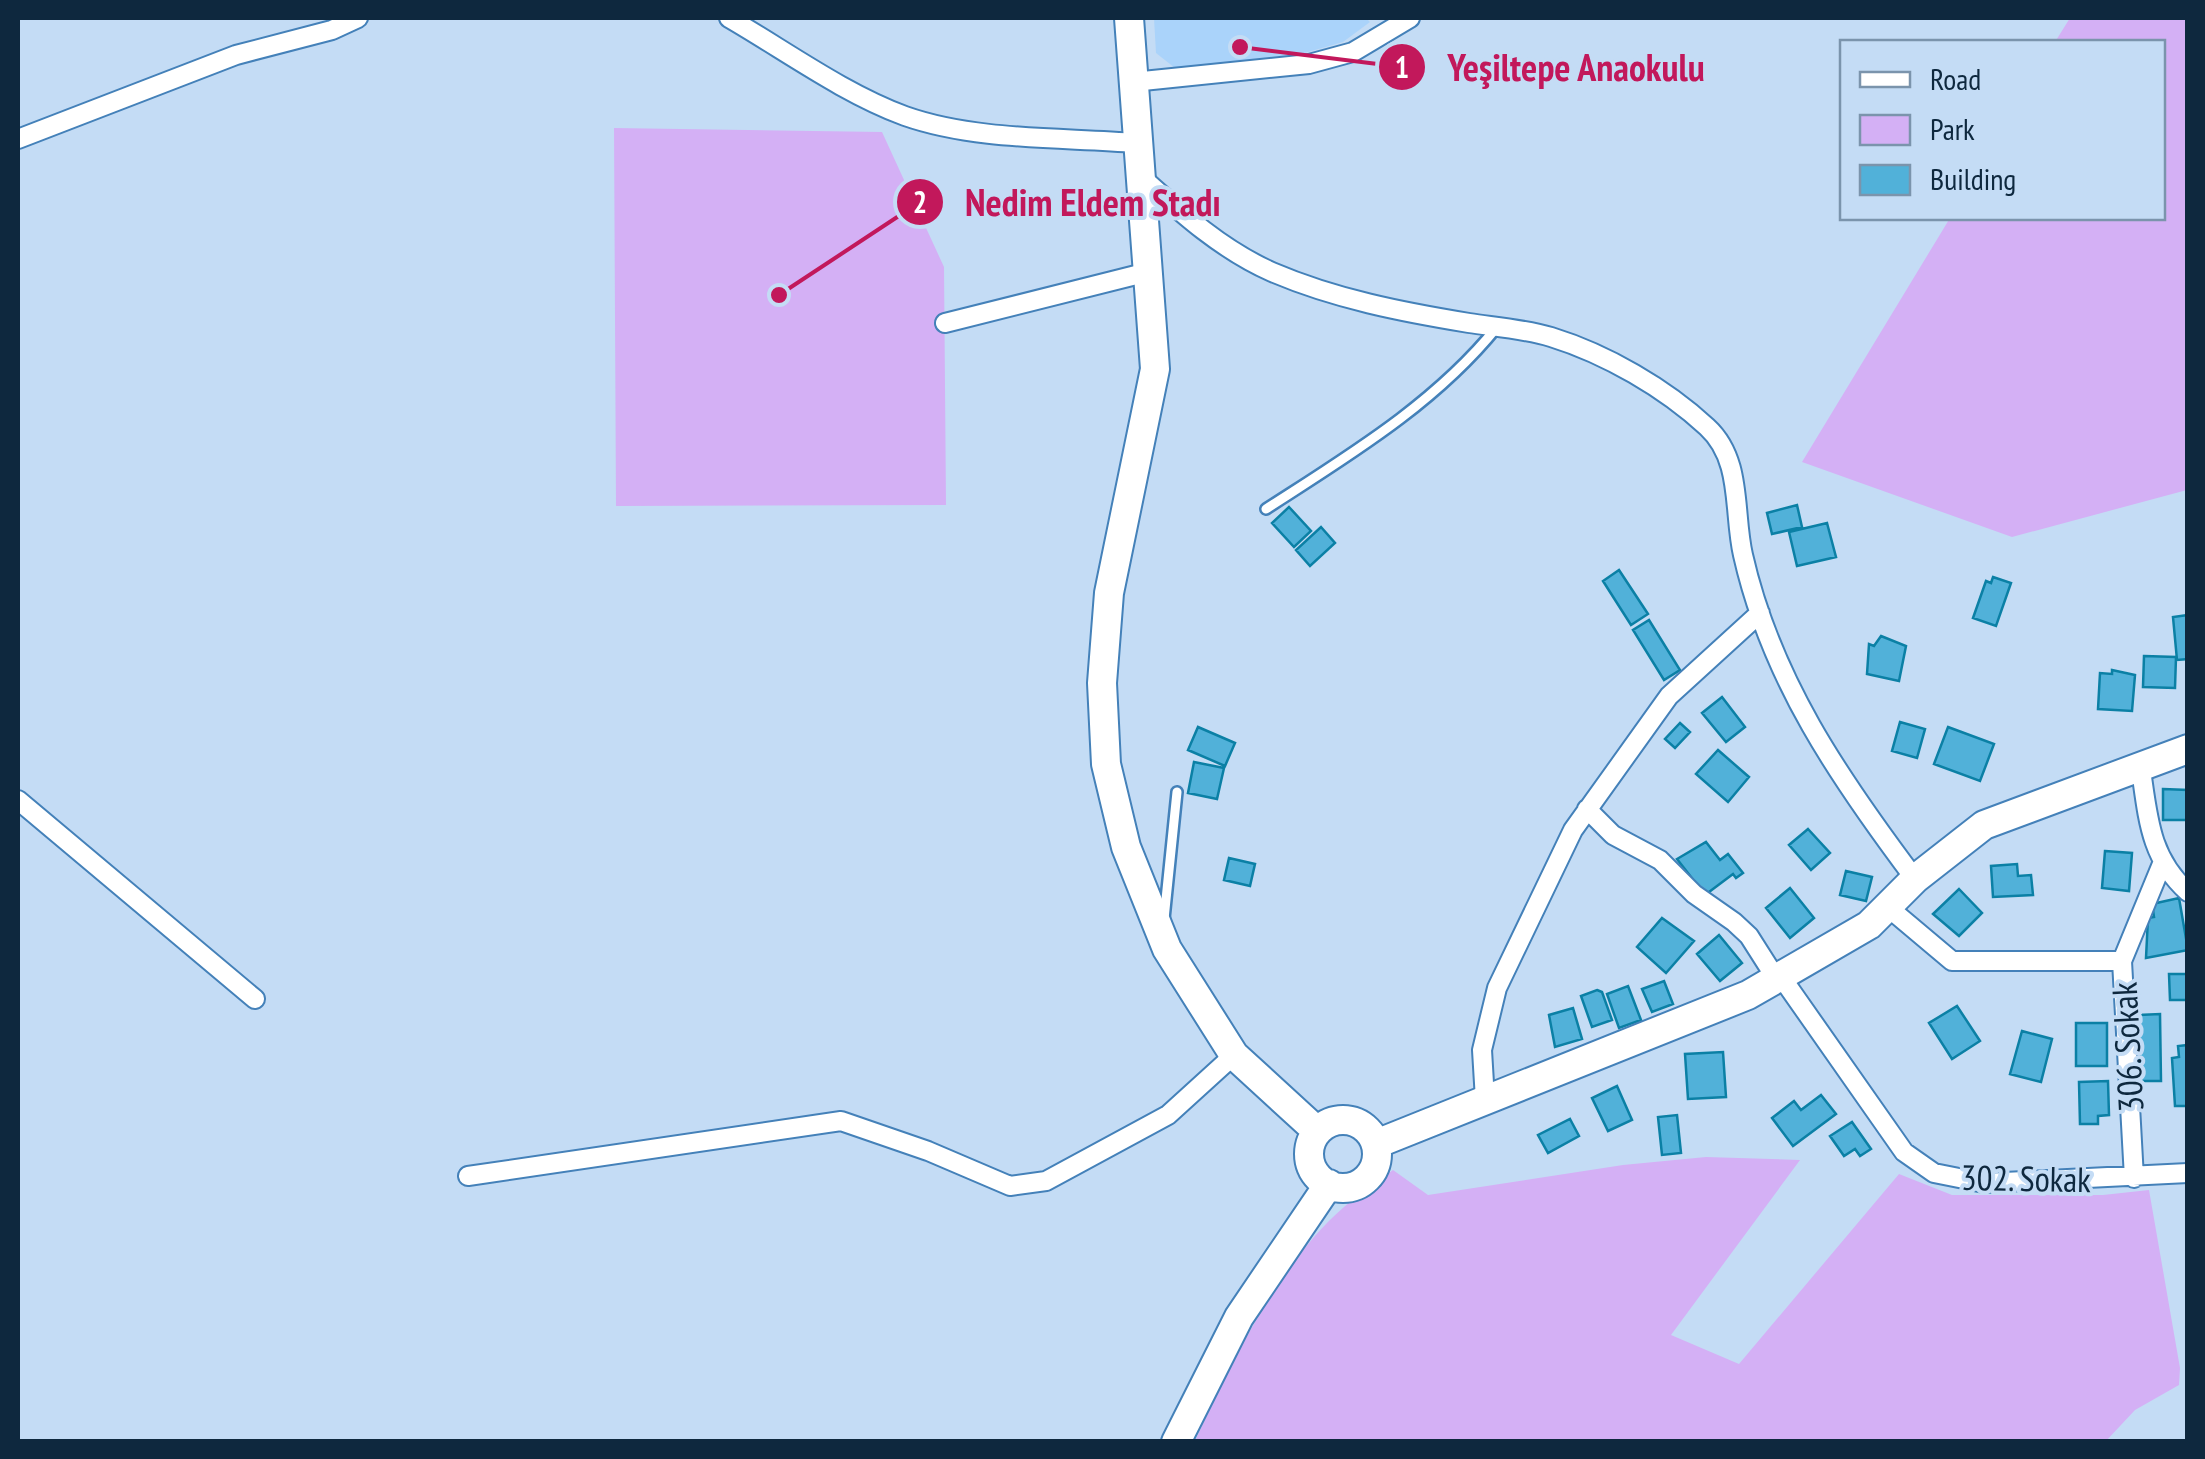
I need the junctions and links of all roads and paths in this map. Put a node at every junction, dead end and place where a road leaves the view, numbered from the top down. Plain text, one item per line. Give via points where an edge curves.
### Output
1 (358, 18) edge
2 (729, 18) edge
3 (1129, 18) edge
4 (1410, 18) edge
5 (1387, 23) edge
6 (1133, 82) junction
7 (18, 139) edge
8 (1136, 143) junction
9 (1138, 174) junction
10 (1148, 272) junction
11 (945, 324) dead end
12 (1497, 327) junction
13 (1266, 508) dead end
14 (1760, 614) junction
15 (2188, 750) edge
16 (2142, 770) junction
17 (1177, 792) dead end
18 (18, 800) edge
19 (1587, 809) junction
20 (2162, 864) junction
21 (1915, 878) junction
22 (2188, 892) edge
23 (1890, 908) junction
24 (1162, 938) junction
25 (2122, 961) junction
26 (1780, 979) junction
27 (255, 999) dead end
28 (1234, 1055) junction
29 (1484, 1100) junction
30 (1318, 1131) junction
31 (1376, 1144) junction
32 (2188, 1172) edge
33 (468, 1176) dead end
34 (2134, 1178) junction
35 (1329, 1184) junction
36 (1176, 1442) edge

1 - 7 street via 236,54
2 - 8 street via 904,116 963,129
3 - 6 street
4 - 5 street
5 - 6 street via 1352,52 1309,64
6 - 8 street
8 - 9 street
9 - 10 street
9 - 12 street via 1189,220 1270,271 1394,310
10 - 11 street
10 - 24 street via 1156,369 1108,593 1102,726 1126,846
12 - 13 lane via 1401,418
12 - 14 street via 1552,337 1600,358 1710,429 1732,468 1741,545
14 - 19 street via 1668,696
14 - 21 street via 1811,729
15 - 16 street
16 - 20 street via 2150,834
16 - 21 street via 1984,824
17 - 24 lane
18 - 27 street
19 - 26 street, 302. Sokak via 1734,922
19 - 29 street via 1497,988 1482,1050
20 - 22 street
20 - 25 street, 306. Sokak
21 - 23 street
23 - 25 street via 1952,961
23 - 26 street
24 - 28 street
25 - 34 street, 306. Sokak
26 - 29 street
26 - 34 street, 302. Sokak via 1919,1166 1984,1183
28 - 30 street
28 - 33 street via 1168,1114 1046,1181 1010,1186 841,1121
29 - 31 street
30 - 31 street via 1350,1120
30 - 35 street via 1310,1161
31 - 35 street via 1375,1164 1362,1182
32 - 34 street, 302. Sokak
35 - 36 street via 1239,1317

